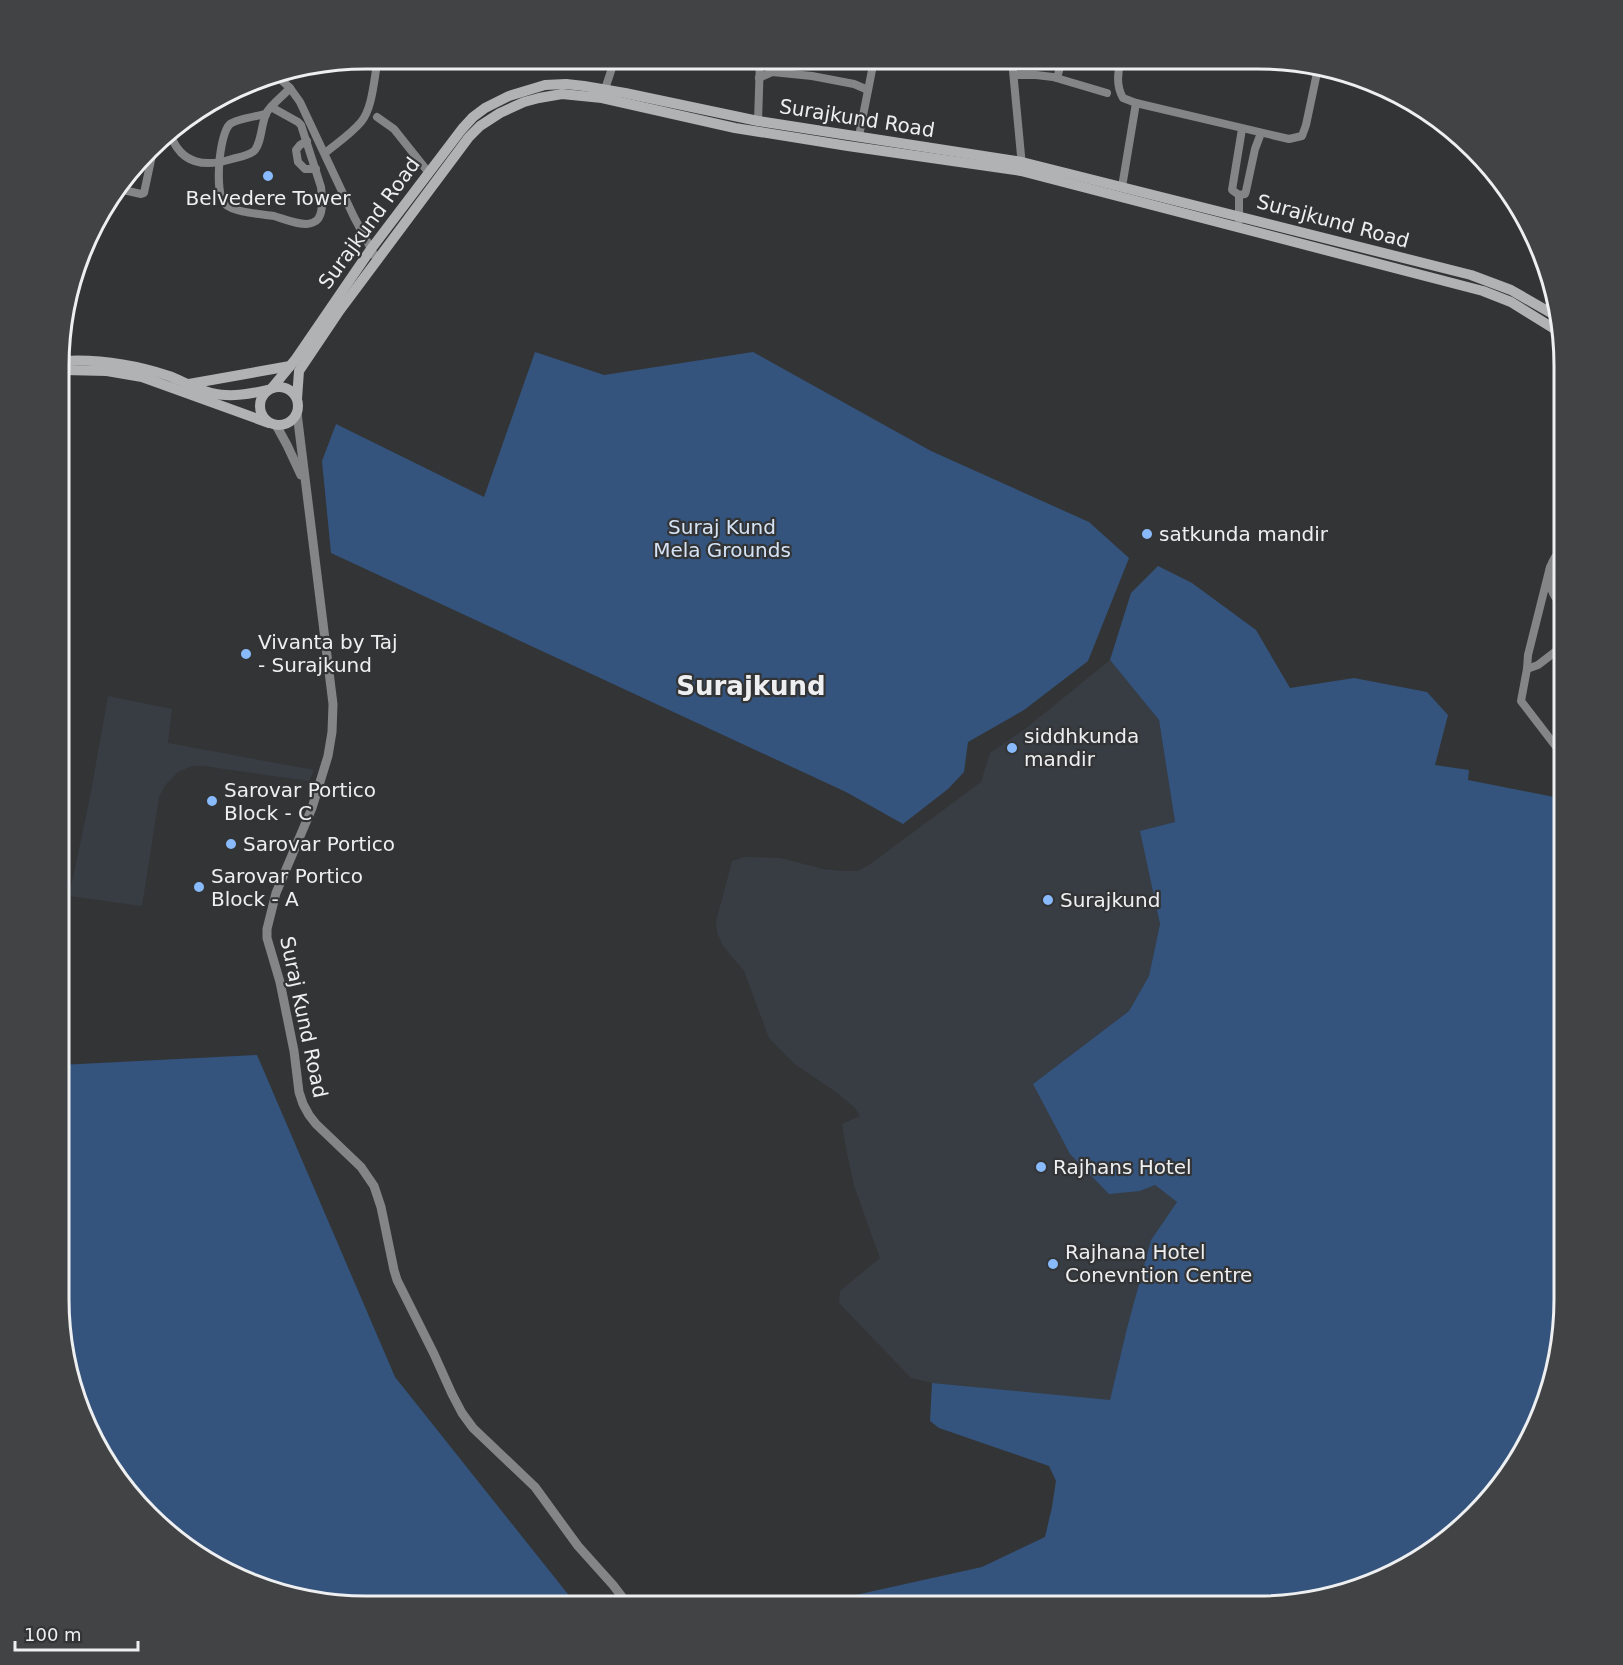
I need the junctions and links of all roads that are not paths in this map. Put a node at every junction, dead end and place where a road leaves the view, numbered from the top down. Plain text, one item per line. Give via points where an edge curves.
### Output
1 (376, 69) edge
2 (612, 69) edge
3 (760, 69) edge
4 (872, 69) edge
5 (1013, 69) edge
6 (1060, 69) edge
7 (1118, 69) edge
8 (1014, 75) junction
9 (1316, 75) edge
10 (759, 78) junction
11 (1057, 78) junction
12 (283, 81) edge
13 (290, 88) junction
14 (868, 90) junction
15 (1107, 93) dead end
16 (604, 94) junction
17 (1136, 103) junction
18 (271, 107) junction
19 (266, 114) junction
20 (377, 117) dead end
21 (758, 121) junction
22 (1242, 129) junction
23 (1261, 133) junction
24 (859, 136) junction
25 (173, 140) edge
26 (307, 141) junction
27 (325, 153) junction
28 (151, 162) edge
29 (220, 163) junction
30 (1022, 167) junction
31 (315, 170) junction
32 (429, 172) junction
33 (1103, 187) junction
34 (1122, 187) junction
35 (126, 191) edge
36 (1239, 195) junction
37 (1240, 216) junction
38 (1239, 227) junction
39 (371, 249) junction
40 (377, 260) junction
41 (1549, 312) edge
42 (1551, 327) edge
43 (69, 361) edge
44 (290, 366) junction
45 (69, 370) edge
46 (189, 384) junction
47 (270, 389) junction
48 (297, 399) junction
49 (297, 413) junction
50 (272, 424) junction
51 (306, 485) junction
52 (1554, 558) edge
53 (1550, 567) junction
54 (1554, 596) edge
55 (1554, 653) edge
56 (1527, 669) junction
57 (1554, 744) edge
58 (621, 1596) edge

1 - 27 street via 366,114
2 - 16 street
3 - 10 street
4 - 14 street
5 - 8 street
6 - 11 street
7 - 17 street via 1119,91 1123,98
8 - 11 street
8 - 30 street
9 - 23 street via 1302,136 1289,139
10 - 14 street via 772,72 812,76
10 - 21 street
11 - 15 street
12 - 13 street
13 - 18 street
13 - 27 street
14 - 24 street
16 - 21 main road, Surajkund Road
16 - 30 main road, Surajkund Road via 735,128 848,147
16 - 32 main road, Surajkund Road via 566,84 544,85 496,102 473,117
16 - 40 main road, Surajkund Road via 538,98 510,108 480,126
17 - 22 street
17 - 34 street
18 - 19 street
18 - 26 street via 298,122
19 - 29 street via 254,151
19 - 29 street via 230,124 222,142
20 - 32 street via 394,129
21 - 24 main road, Surajkund Road
22 - 23 street
22 - 36 street via 1232,190
23 - 36 street via 1245,194
24 - 30 main road, Surajkund Road
25 - 29 street via 186,158
26 - 31 street
26 - 31 street via 296,150 298,162 305,169
27 - 39 street
28 - 35 street via 144,193
29 - 31 street via 218,183 222,200 229,207 304,224 311,224 321,212 321,187
30 - 33 main road, Surajkund Road
32 - 39 main road, Surajkund Road
33 - 34 main road, Surajkund Road
33 - 38 main road, Surajkund Road
34 - 37 main road, Surajkund Road
36 - 37 street
37 - 38 street
37 - 41 main road, Surajkund Road via 1471,275 1511,290
38 - 42 main road, Surajkund Road via 1494,294
39 - 40 street
39 - 44 main road, Surajkund Road
40 - 48 main road, Surajkund Road via 299,371
43 - 46 main road via 135,366
44 - 46 main road
44 - 47 main road, Surajkund Road
45 - 50 main road via 107,370 142,377
46 - 47 main road via 224,395
47 - 48 main road via 289,390
47 - 50 main road via 260,400 259,408
48 - 49 main road
49 - 50 main road via 287,424
49 - 51 street, Suraj Kund Road
50 - 51 street via 288,445
51 - 58 street, Suraj Kund Road via 333,704 332,732 315,799 276,893 267,929 299,1092 309,1115 361,1167 374,1186 397,1280 462,1413 535,1487
52 - 53 street
53 - 54 street via 1549,584
53 - 56 street via 1527,655
55 - 56 street
56 - 57 street via 1521,701

